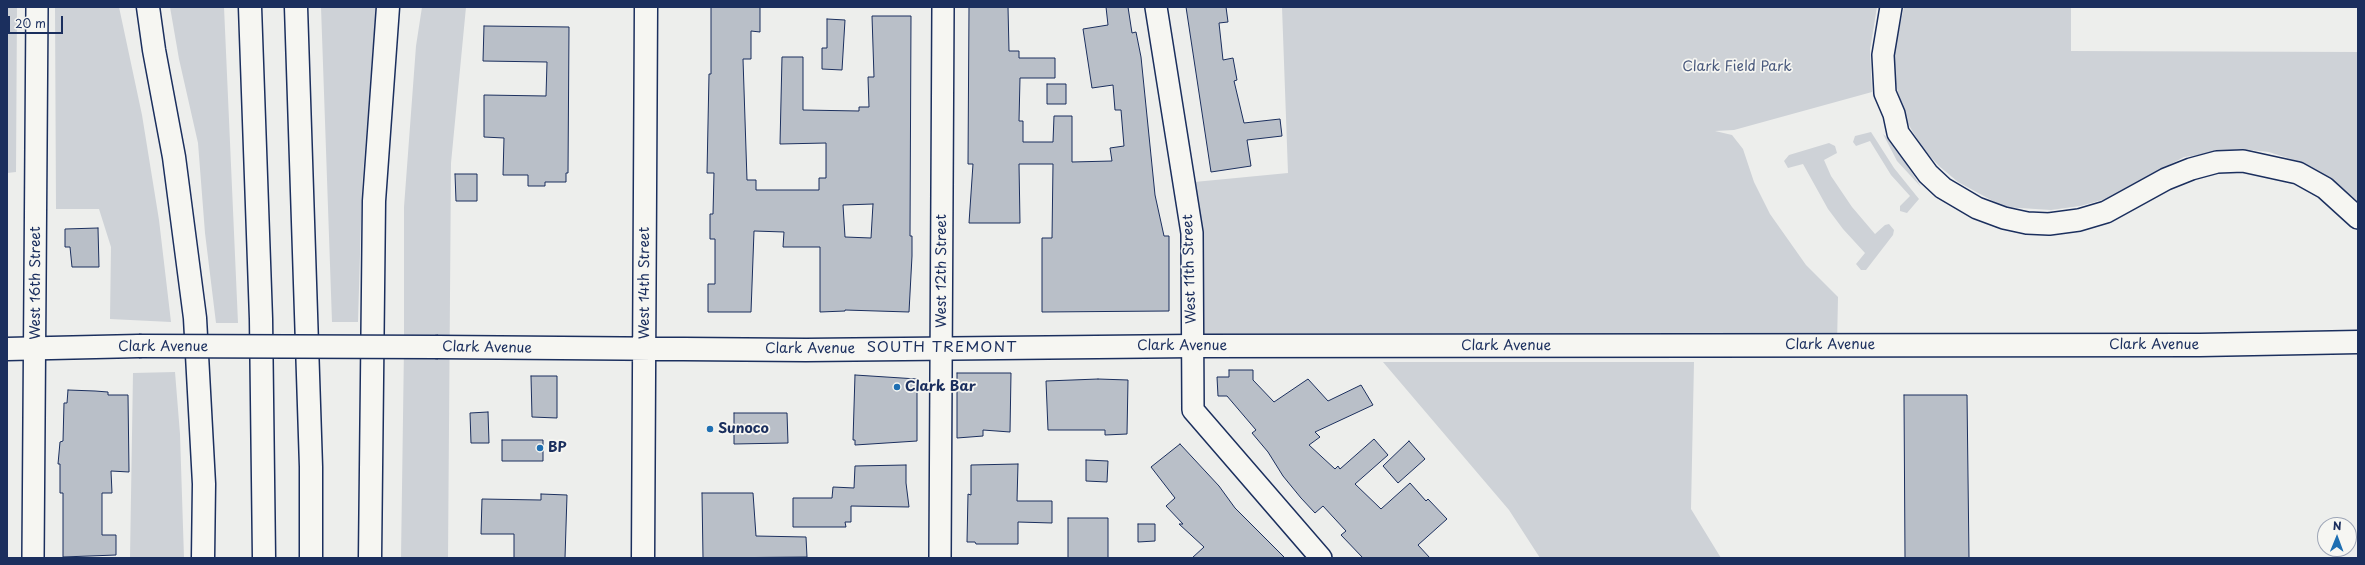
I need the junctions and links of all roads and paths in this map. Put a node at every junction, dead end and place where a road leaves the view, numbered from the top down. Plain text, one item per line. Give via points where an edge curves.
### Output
1 (37, 7) edge
2 (144, 7) edge
3 (148, 7) edge
4 (250, 7) edge
5 (296, 7) edge
6 (388, 7) edge
7 (646, 7) edge
8 (943, 7) edge
9 (1156, 7) edge
10 (1891, 7) edge
11 (154, 50) junction
12 (2358, 218) edge
13 (2358, 342) edge
14 (1193, 346) junction
15 (941, 348) junction
16 (7, 349) edge
17 (35, 349) junction
18 (645, 350) junction
19 (33, 558) edge
20 (204, 558) edge
21 (264, 558) edge
22 (311, 558) edge
23 (370, 558) edge
24 (643, 558) edge
25 (940, 558) edge
26 (1321, 558) edge

1 - 17 street, West 16th Street
2 - 11 main road
3 - 11 main road
4 - 21 main road via 261,326
5 - 22 main road via 311,459
6 - 23 main road via 374,201
7 - 18 main road, West 14th Street
8 - 15 street, West 12th Street
9 - 14 street, West 11th Street via 1192,233
10 - 12 street via 1883,55 1884,93 1894,114 1898,133 1928,174 1943,188 1977,208 2027,223 2049,224 2079,220 2106,212 2166,179 2191,169 2217,162 2243,161 2298,173 2325,188
11 - 20 main road via 174,157 195,318 204,484
13 - 14 main road, Clark Avenue via 2200,345
14 - 15 main road, Clark Avenue
14 - 26 street, West 11th Street via 1193,410
15 - 18 main road, Clark Avenue
15 - 25 street, West 12th Street
16 - 17 main road, Clark Avenue
17 - 18 main road, Clark Avenue, bridge via 139,346
17 - 19 street, West 16th Street
18 - 24 main road, West 14th Street

